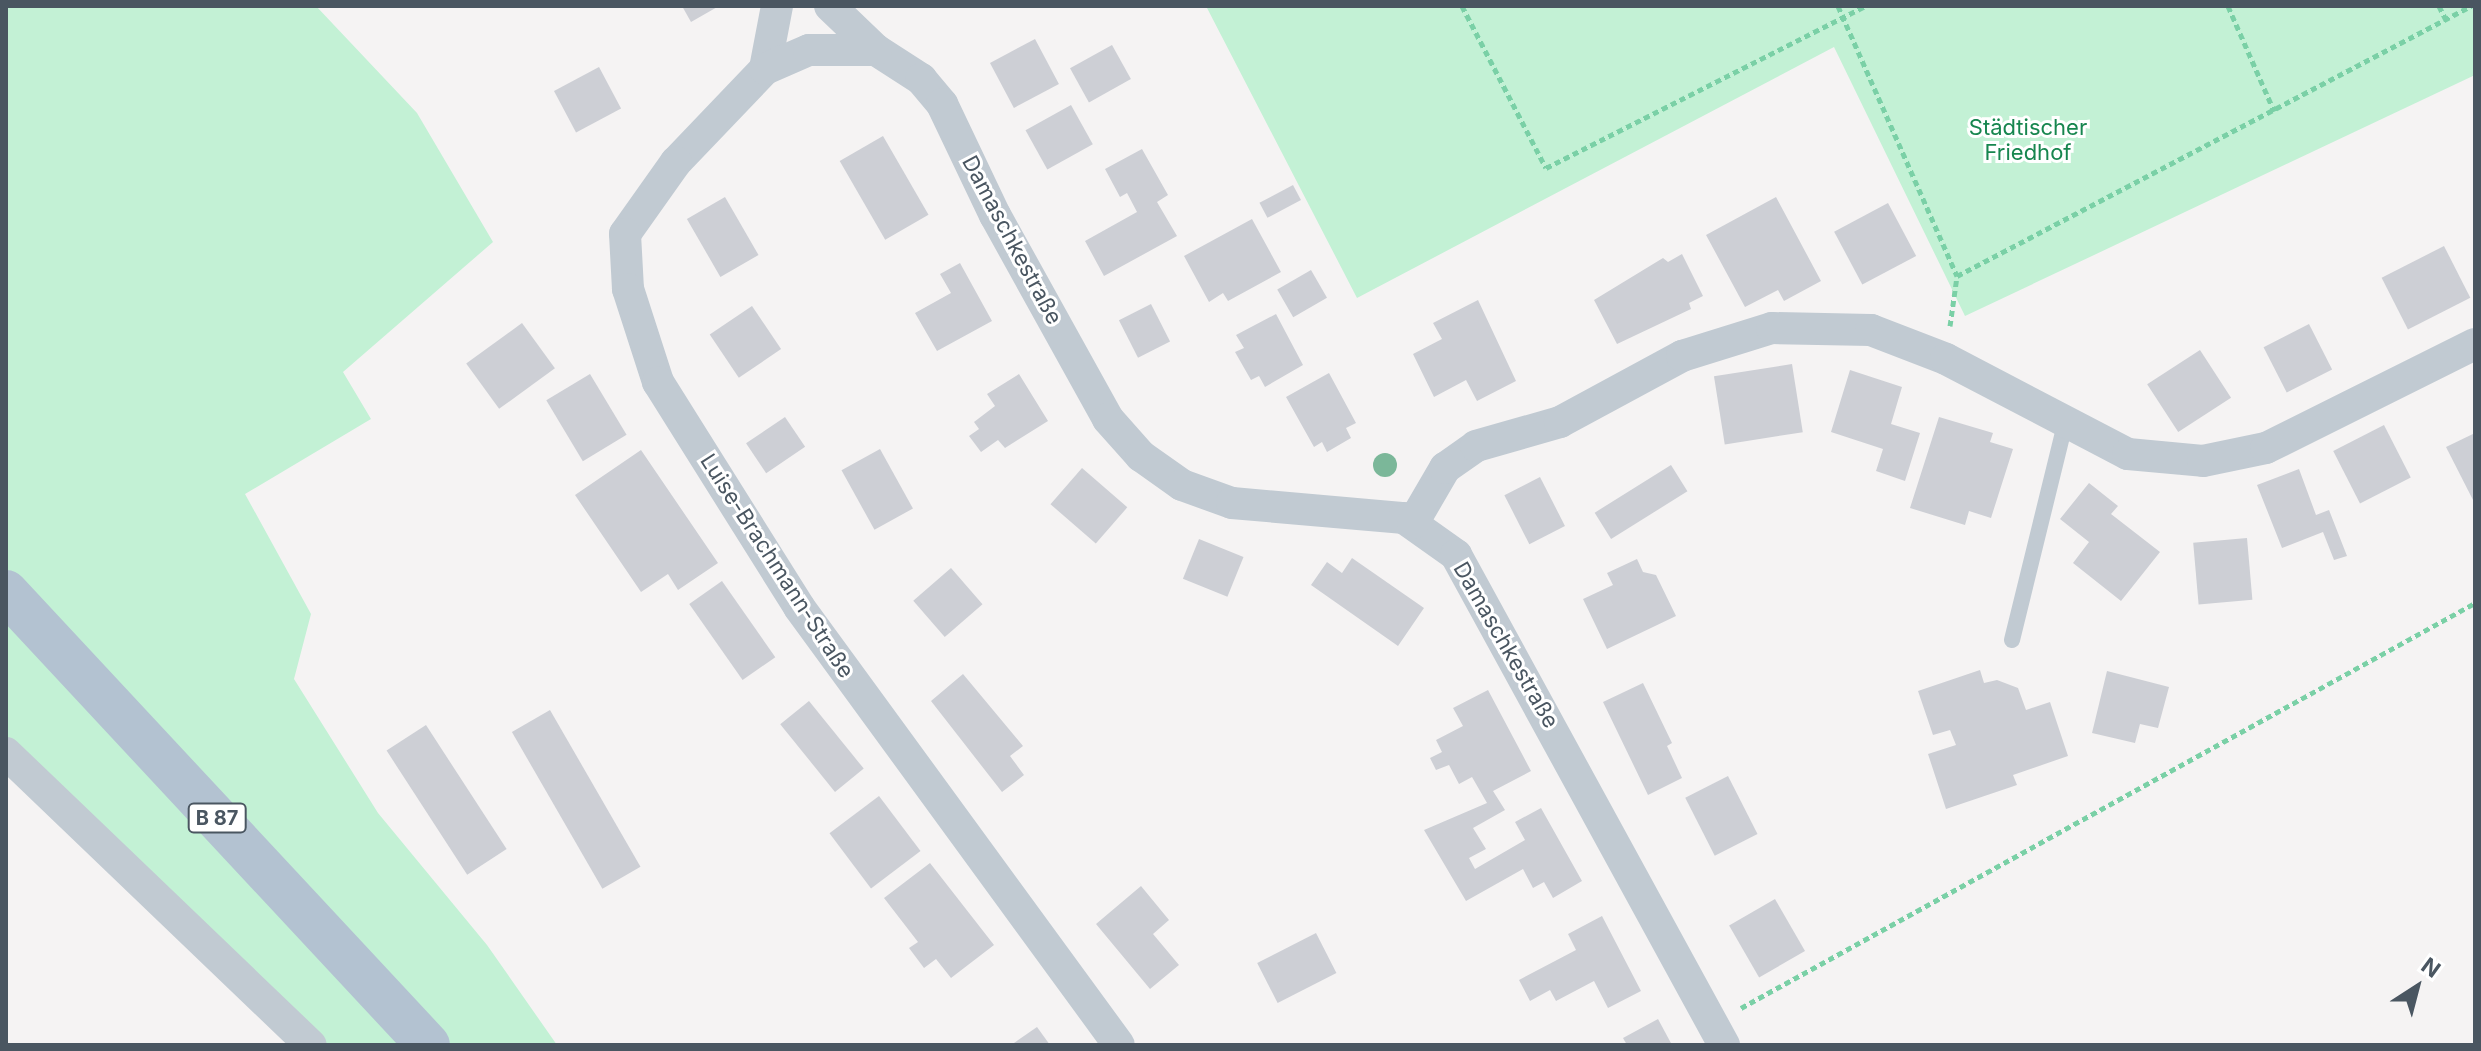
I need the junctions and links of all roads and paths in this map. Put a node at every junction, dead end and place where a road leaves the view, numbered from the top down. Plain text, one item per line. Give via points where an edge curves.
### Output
1 (777, 6) edge
2 (830, 6) edge
3 (1462, 6) edge
4 (1838, 6) edge
5 (1865, 6) edge
6 (2228, 6) edge
7 (2439, 6) edge
8 (2471, 6) edge
9 (1843, 16) junction
10 (2446, 20) junction
11 (876, 50) junction
12 (765, 69) junction
13 (2274, 112) junction
14 (1957, 276) junction
15 (2475, 344) edge
16 (1946, 359) junction
17 (2065, 424) junction
18 (1413, 523) junction
19 (6, 592) edge
20 (2475, 603) edge
21 (2012, 640) dead end
22 (6, 753) edge
23 (1718, 1035) edge
24 (310, 1045) edge
25 (428, 1045) edge
26 (1119, 1045) edge

1 - 12 street
2 - 11 street, Damaschkestraße
3 - 9 path via 1546,168
4 - 9 path
5 - 9 path
6 - 13 path
7 - 10 path
8 - 10 path
9 - 14 path
10 - 13 path
11 - 12 street, Luise-Brachmann-Straße via 809,50
11 - 18 street, Damaschkestraße via 921,79 942,104 995,215 1108,419 1141,456 1182,485 1232,503 1383,512
12 - 26 street, Luise-Brachmann-Straße via 676,162 625,234 628,289 658,382 799,607
13 - 14 path
14 - 16 path
15 - 17 street via 2266,448 2203,461 2128,454
16 - 17 street
16 - 18 street via 1871,330 1772,328 1682,356 1560,422 1476,446 1445,468
17 - 21 lane
18 - 23 street, Damaschkestraße via 1456,555
19 - 25 main road, B 87
20 - 23 path
22 - 24 street

